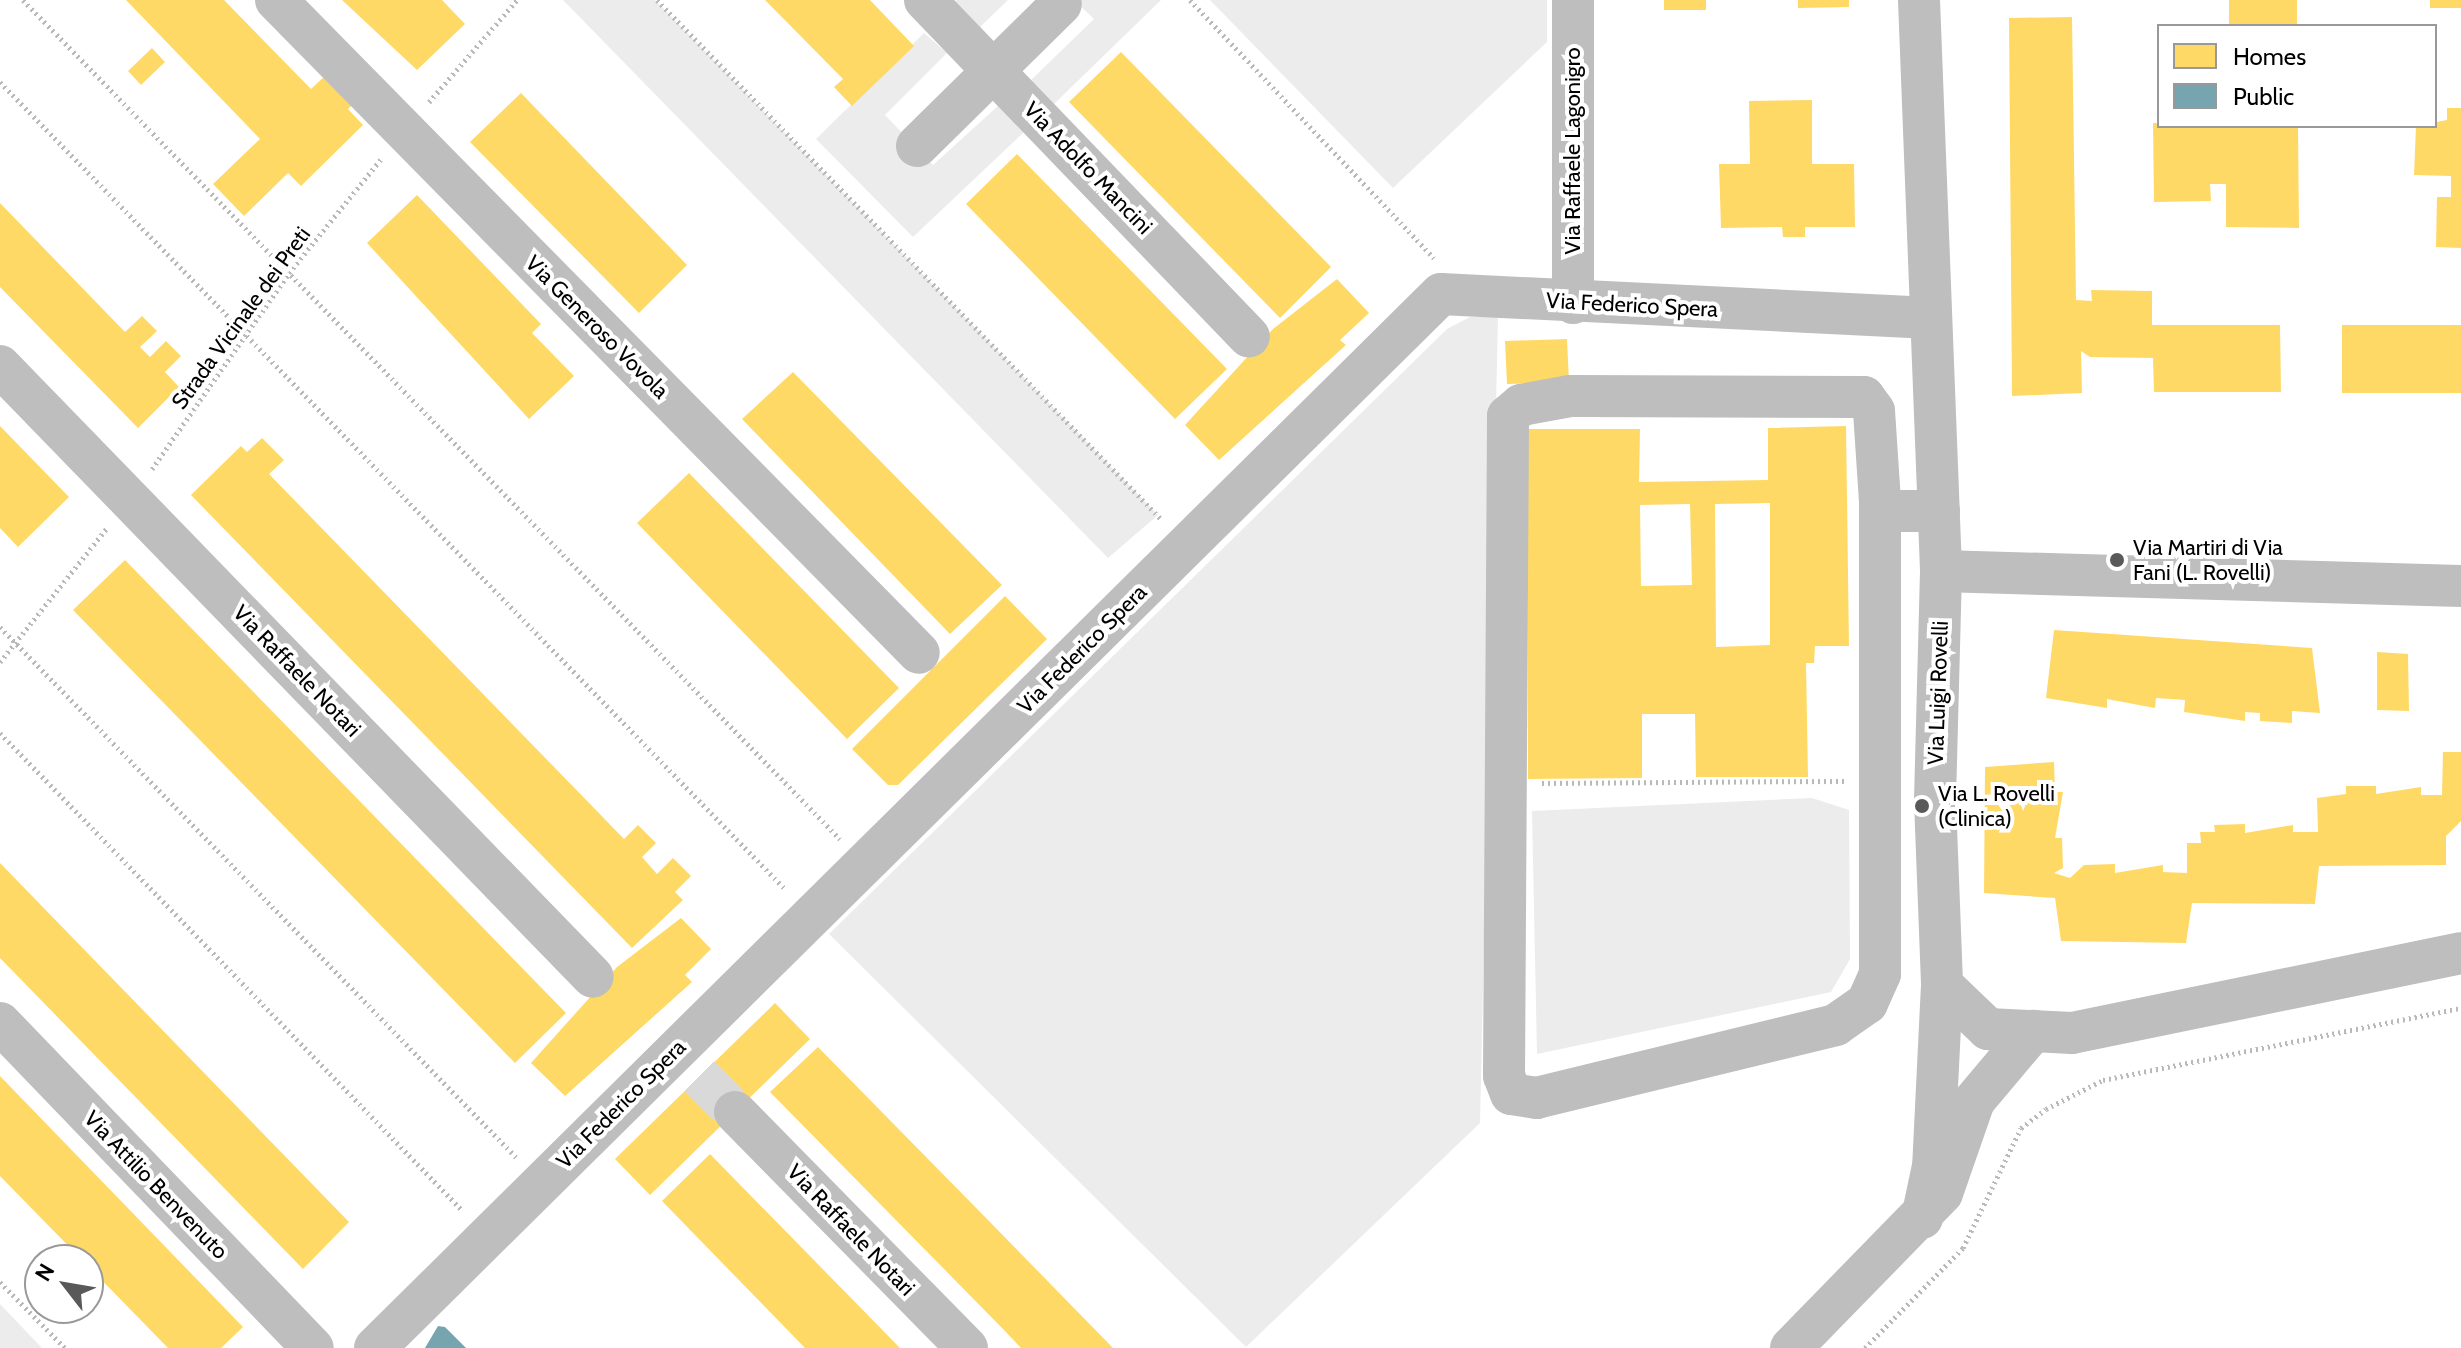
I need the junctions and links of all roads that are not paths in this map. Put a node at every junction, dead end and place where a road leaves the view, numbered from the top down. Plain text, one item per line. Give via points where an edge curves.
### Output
1 (276, 0) edge
2 (925, 0) edge
3 (1573, 0) edge
4 (1919, 0) edge
5 (1061, 4) dead end
6 (993, 70) junction
7 (917, 146) dead end
8 (1573, 303) junction
9 (1930, 318) junction
10 (1249, 337) dead end
11 (0, 366) edge
12 (1880, 501) junction
13 (1939, 511) junction
14 (1941, 571) junction
15 (2461, 586) edge
16 (919, 653) dead end
17 (2461, 953) edge
18 (593, 977) dead end
19 (1942, 985) junction
20 (0, 1023) edge
21 (2033, 1031) junction
22 (735, 1112) tunnel mouth
23 (1922, 1218) junction
24 (313, 1348) edge
25 (375, 1348) edge
26 (967, 1348) edge
27 (1791, 1348) edge

1 - 16 street, Via Generoso Vovola
2 - 6 street, Via Adolfo Mancini
3 - 8 street, Via Raffaele Lagonigro
4 - 9 street, Via Luigi Rovelli
5 - 6 street
6 - 7 street
6 - 10 street, Via Adolfo Mancini
8 - 9 street, Via Federico Spera
8 - 25 street, Via Federico Spera via 1441,294 812,916 687,1064 541,1183
9 - 13 street, Via Luigi Rovelli
11 - 18 street, Via Raffaele Notari
12 - 12 street via 1874,411 1864,397 1570,396 1521,405 1508,416 1510,783 1504,1076 1511,1094 1537,1098 1836,1025 1867,1003 1880,974
12 - 13 street via 1891,511
13 - 14 street, Via Luigi Rovelli
14 - 15 street
14 - 19 street, Via Luigi Rovelli via 1935,801
17 - 21 street via 2072,1033
19 - 21 street via 1988,1029
19 - 23 street, Via Luigi Rovelli via 1933,1166
20 - 24 street, Via Attilio Benvenuto
21 - 23 street via 1974,1101 1942,1193
22 - 26 street, Via Raffaele Notari
23 - 27 street

